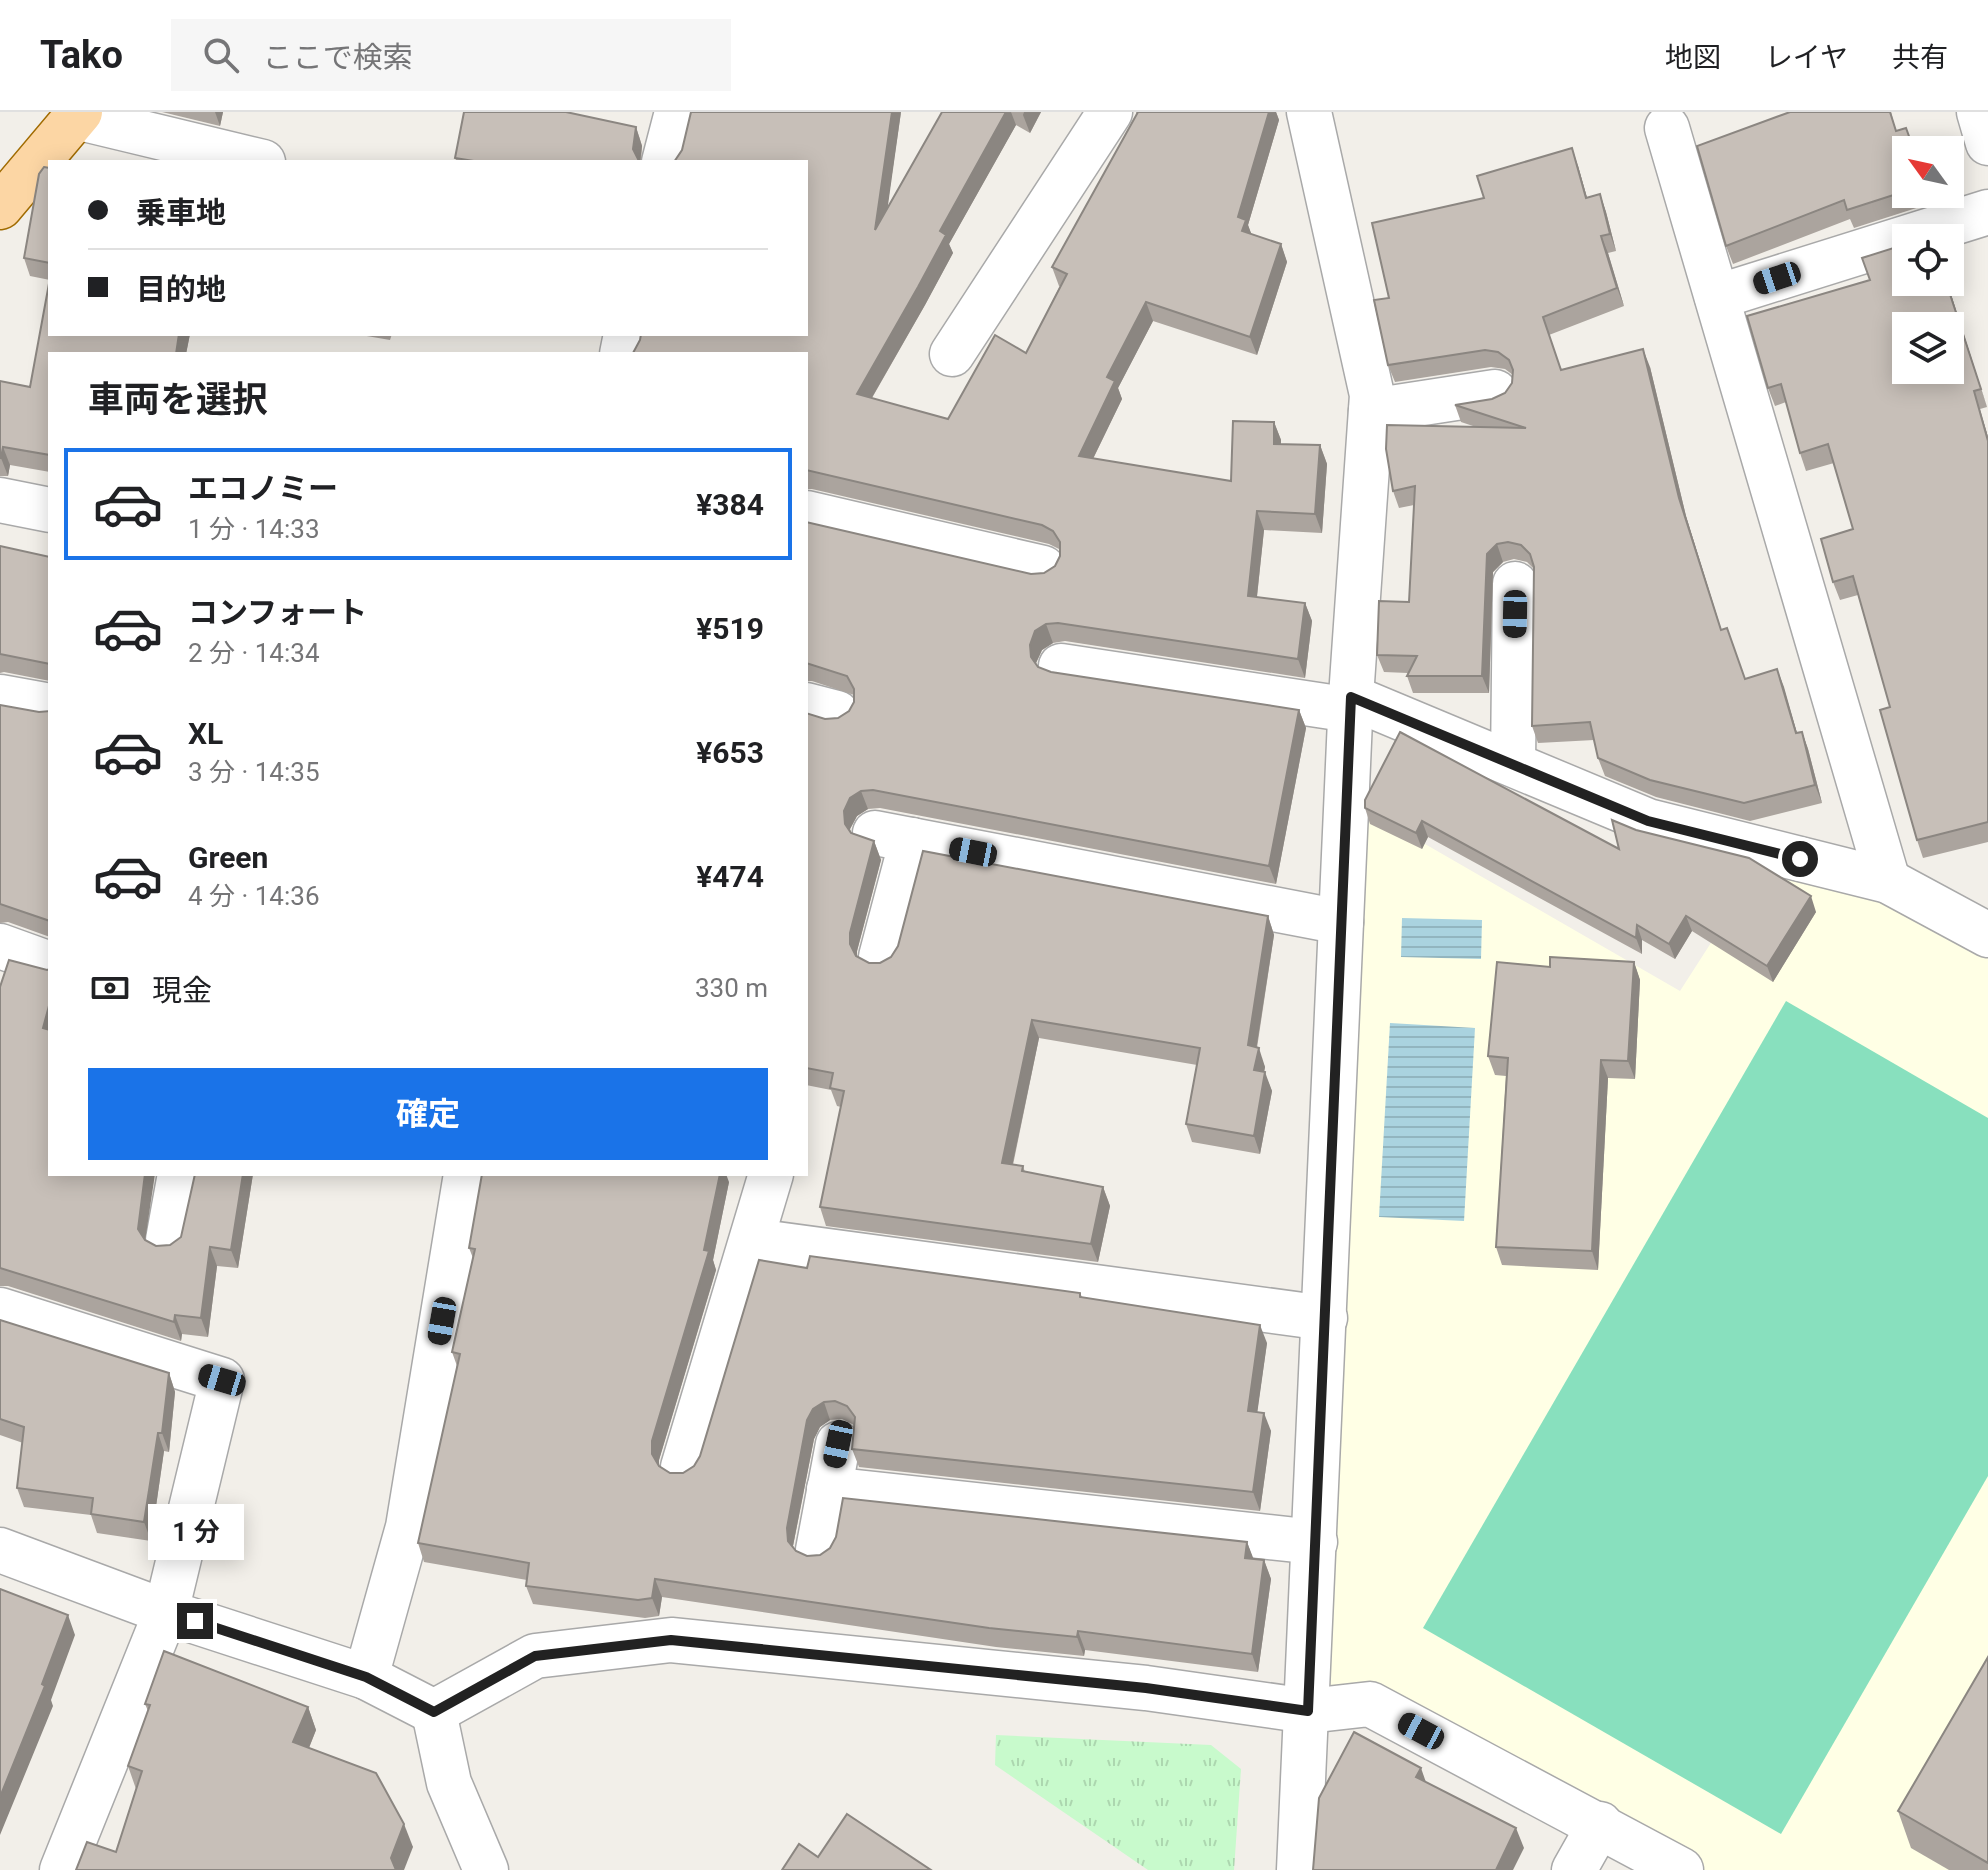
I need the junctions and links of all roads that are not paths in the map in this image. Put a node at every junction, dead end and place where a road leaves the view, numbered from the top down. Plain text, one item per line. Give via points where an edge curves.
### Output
1 (677, 112) edge
2 (1110, 112) edge
3 (1309, 112) edge
4 (1979, 112) edge
5 (78, 114) edge
6 (1667, 128) dead end
7 (1988, 143) edge
8 (255, 160) edge
9 (665, 160) edge
10 (0, 207) edge
11 (1988, 212) edge
12 (1717, 297) junction
13 (952, 354) dead end
14 (1495, 392) dead end
15 (1371, 411) junction
16 (0, 500) edge
17 (48, 510) edge
18 (808, 513) edge
19 (1043, 568) dead end
20 (1515, 584) dead end
21 (1061, 666) dead end
22 (0, 697) edge
23 (1351, 703) junction
24 (48, 706) edge
25 (1513, 764) junction
26 (1888, 881) junction
27 (1341, 922) junction
28 (1988, 935) edge
29 (0, 946) edge
30 (881, 957) dead end
31 (48, 963) edge
32 (180, 1176) edge
33 (466, 1176) edge
34 (770, 1176) edge
35 (168, 1240) dead end
36 (754, 1241) junction
37 (0, 1310) edge
38 (1325, 1318) junction
39 (838, 1444) dead end
40 (683, 1467) dead end
41 (829, 1489) junction
42 (1315, 1542) junction
43 (0, 1550) edge
44 (818, 1550) dead end
45 (166, 1612) junction
46 (366, 1677) junction
47 (1308, 1711) junction
48 (434, 1712) junction
49 (1600, 1824) junction
50 (62, 1870) edge
51 (486, 1870) edge
52 (1299, 1870) edge
53 (1574, 1870) edge
54 (1681, 1870) edge

1 - 9 street
2 - 13 street
3 - 15 street via 1372,395
4 - 7 street
5 - 8 street
5 - 10 main road
6 - 12 street
11 - 12 street
12 - 26 street
14 - 15 street
15 - 23 street
16 - 17 street
18 - 19 street
20 - 25 street
21 - 23 street
22 - 24 street
23 - 25 street
23 - 27 street
25 - 26 street via 1648,821
26 - 28 street
27 - 30 street via 893,837
27 - 38 street
29 - 31 street
32 - 35 street
33 - 46 street via 408,1527
34 - 36 street
36 - 38 street
36 - 40 street
37 - 45 street via 222,1380
38 - 42 street
39 - 41 street
41 - 42 street
41 - 44 street
42 - 47 street
43 - 45 street
45 - 46 street
45 - 50 street
46 - 48 street
47 - 48 street via 1146,1688 671,1640 535,1656
47 - 49 street via 1370,1704
47 - 52 street
48 - 51 street via 449,1783
49 - 53 street
49 - 54 street

